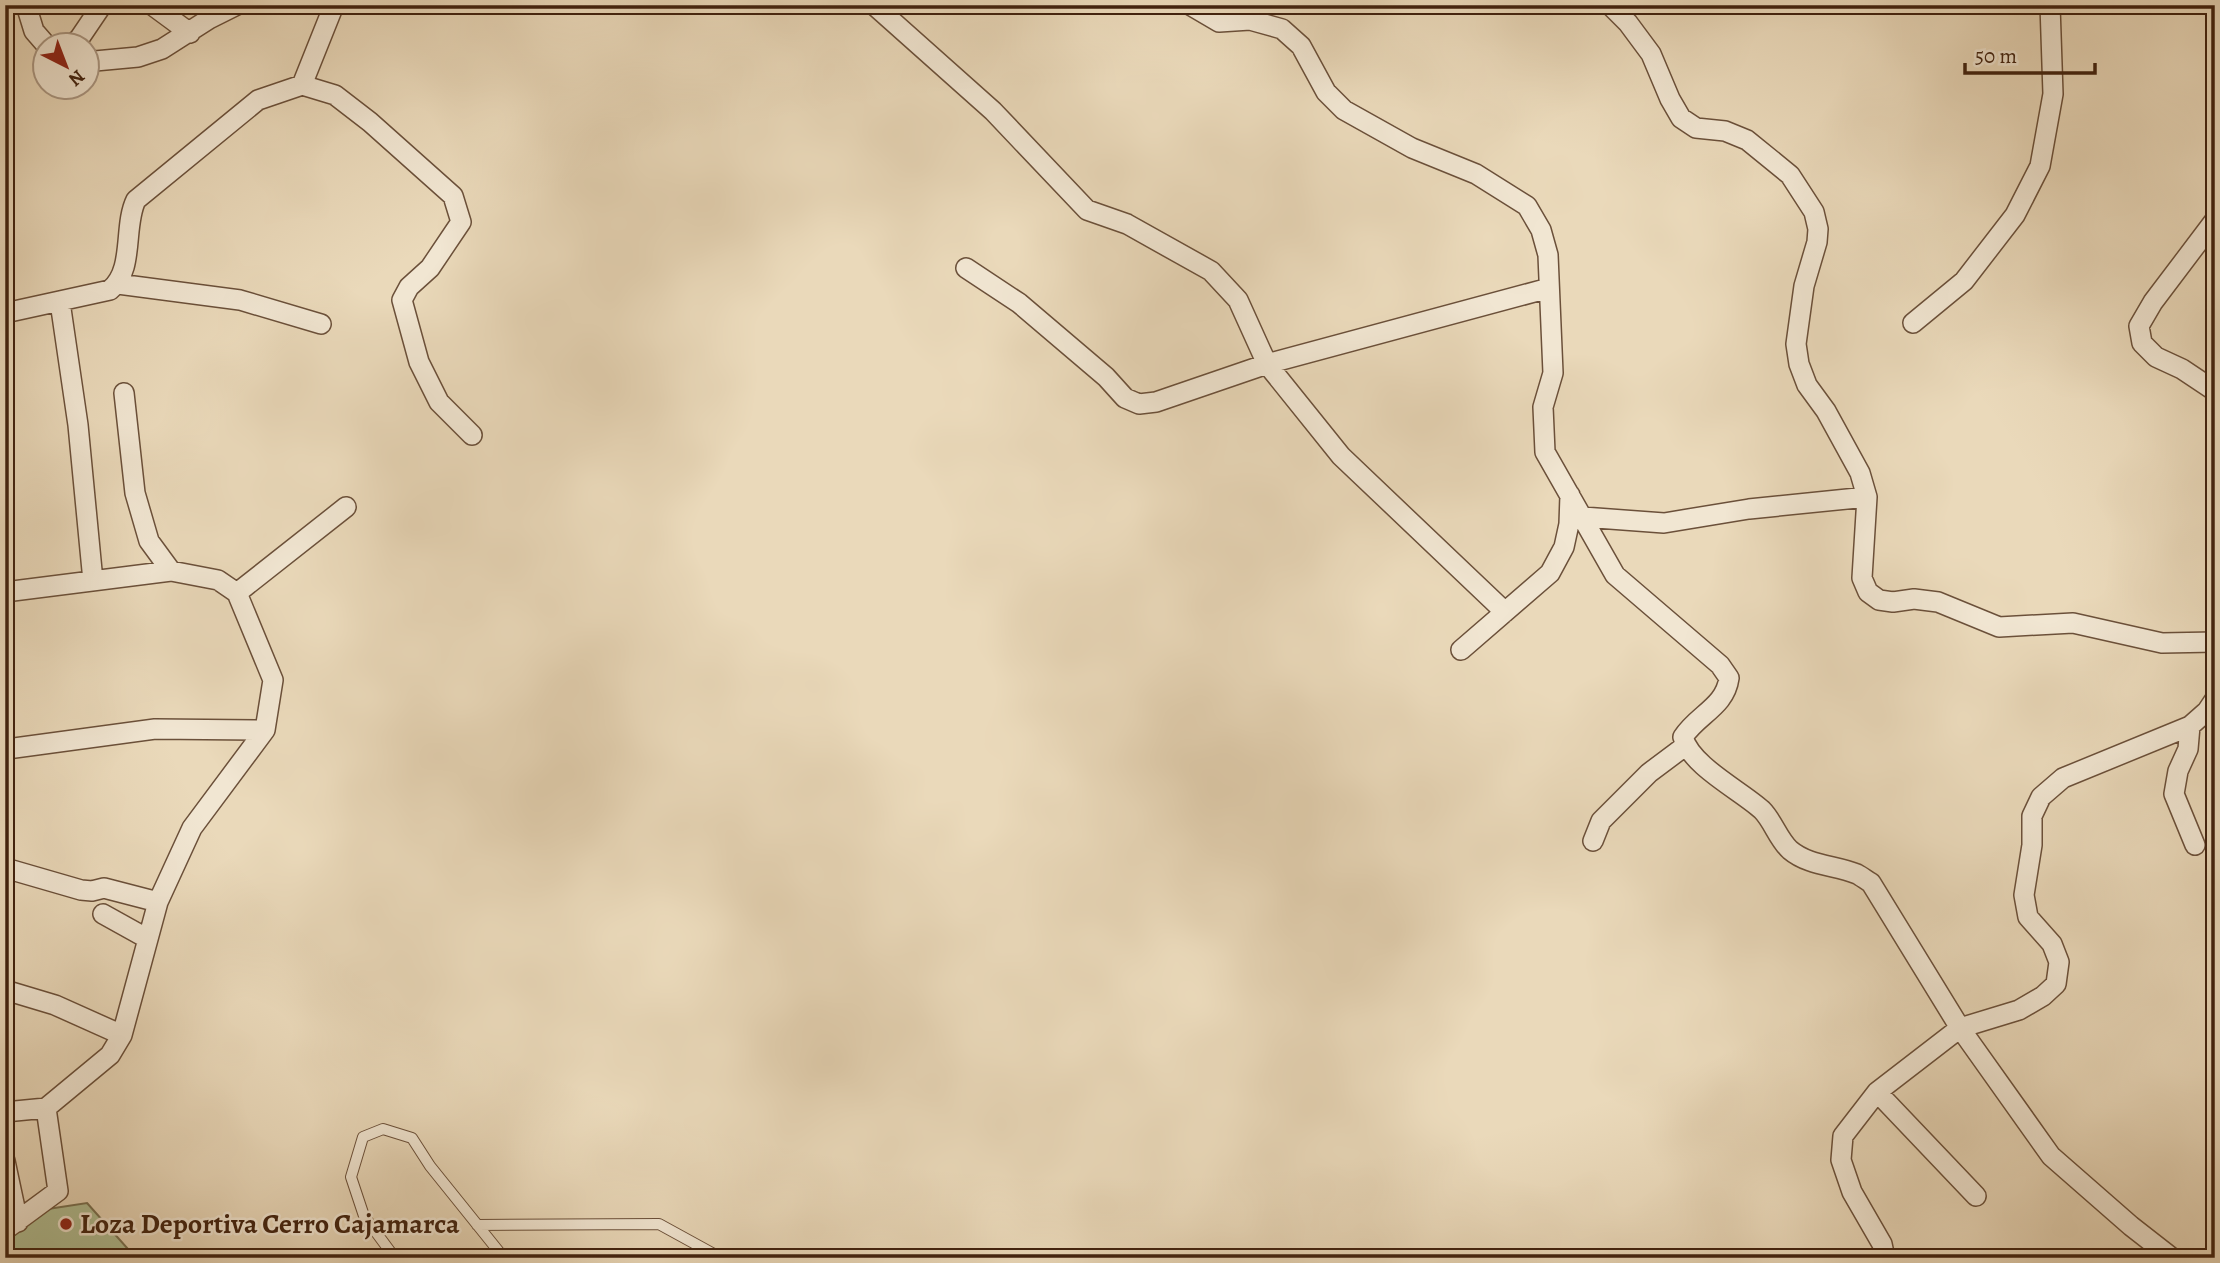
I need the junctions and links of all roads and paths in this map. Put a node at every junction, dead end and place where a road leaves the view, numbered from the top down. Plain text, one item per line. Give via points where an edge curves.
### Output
1 (26, 5) edge
2 (102, 5) edge
3 (152, 5) edge
4 (237, 5) edge
5 (334, 5) edge
6 (874, 5) edge
7 (1189, 5) edge
8 (1610, 5) edge
9 (2050, 5) edge
10 (34, 32) edge
11 (84, 32) edge
12 (190, 33) junction
13 (102, 60) edge
14 (302, 85) junction
15 (2215, 220) edge
16 (966, 268) dead end
17 (118, 284) junction
18 (1549, 288) junction
19 (60, 302) junction
20 (5, 313) edge
21 (1913, 323) dead end
22 (321, 324) dead end
23 (1268, 364) junction
24 (2215, 391) edge
25 (124, 393) dead end
26 (472, 435) dead end
27 (1570, 494) junction
28 (1867, 497) junction
29 (346, 507) dead end
30 (1583, 517) junction
31 (172, 571) junction
32 (93, 581) junction
33 (5, 592) edge
34 (237, 593) junction
35 (1505, 612) junction
36 (2215, 642) edge
37 (1461, 650) dead end
38 (2215, 699) edge
39 (2190, 726) junction
40 (265, 730) junction
41 (5, 746) edge
42 (1685, 746) junction
43 (1593, 841) dead end
44 (2195, 845) dead end
45 (5, 868) edge
46 (158, 902) junction
47 (103, 914) dead end
48 (148, 939) junction
49 (5, 990) edge
50 (1960, 1028) junction
51 (121, 1035) junction
52 (1877, 1092) junction
53 (46, 1108) junction
54 (5, 1112) edge
55 (5, 1161) edge
56 (1976, 1196) dead end
57 (477, 1225) junction
58 (11, 1226) edge
59 (395, 1258) edge
60 (504, 1258) edge
61 (721, 1258) edge
62 (1885, 1258) edge
63 (2172, 1258) edge

1 - 10 street
2 - 11 street
3 - 12 street
4 - 12 street
5 - 14 street
6 - 23 street via 993,111 1087,210 1128,224 1211,271 1238,300
7 - 18 street via 1219,22 1250,20 1282,29 1301,46 1326,92 1344,110 1412,148 1476,173 1527,206 1548,255
8 - 28 street via 1651,54 1681,118 1696,128 1725,131 1747,140 1790,175 1814,212 1817,242 1804,286 1796,344 1799,364 1807,386 1860,473
9 - 21 street via 2053,94 2040,166 2015,215 1964,281
12 - 13 street via 162,50
14 - 17 street via 258,100 136,200 130,211 125,263
14 - 26 street via 335,96 453,196 461,222 402,300 419,362 439,401
15 - 24 street via 2139,326 2143,343 2156,357
16 - 23 street via 1019,303 1125,398 1139,404
17 - 19 street
17 - 22 street via 240,300
18 - 23 street
18 - 27 street via 1553,373 1543,407 1545,452
19 - 20 street
19 - 32 street
23 - 35 street via 1342,456
25 - 31 street via 135,493 149,541
27 - 30 street
27 - 35 street via 1564,547 1550,573
28 - 30 street via 1664,523
28 - 36 street via 1861,578 1879,600 1938,601 1999,627 2073,623 2162,643
29 - 34 street
30 - 42 street via 1615,575 1729,678 1728,690 1690,726 1683,737
31 - 32 street
31 - 34 street via 218,580
32 - 33 street
34 - 40 street via 273,680
35 - 37 street
38 - 39 street
39 - 44 street via 2188,750 2174,794
39 - 50 street via 2063,778 2041,797 2032,816 2024,895 2028,917 2052,944 2059,962 2056,984 2019,1010
40 - 41 street via 155,729
40 - 46 street via 192,828
42 - 43 street via 1649,773 1601,821
42 - 50 street via 1764,812 1790,850 1871,883
45 - 46 street via 81,890 104,888
46 - 48 street
47 - 48 street
48 - 51 street
49 - 51 street via 55,1005
50 - 52 street
50 - 63 street via 2051,1156
51 - 53 street via 110,1055
52 - 56 street
52 - 62 street via 1843,1136 1840,1160
53 - 54 street
53 - 58 street via 58,1191
55 - 58 street
57 - 59 lane via 412,1138 383,1129 363,1137 351,1177 364,1216
57 - 60 lane
57 - 61 lane via 659,1224

